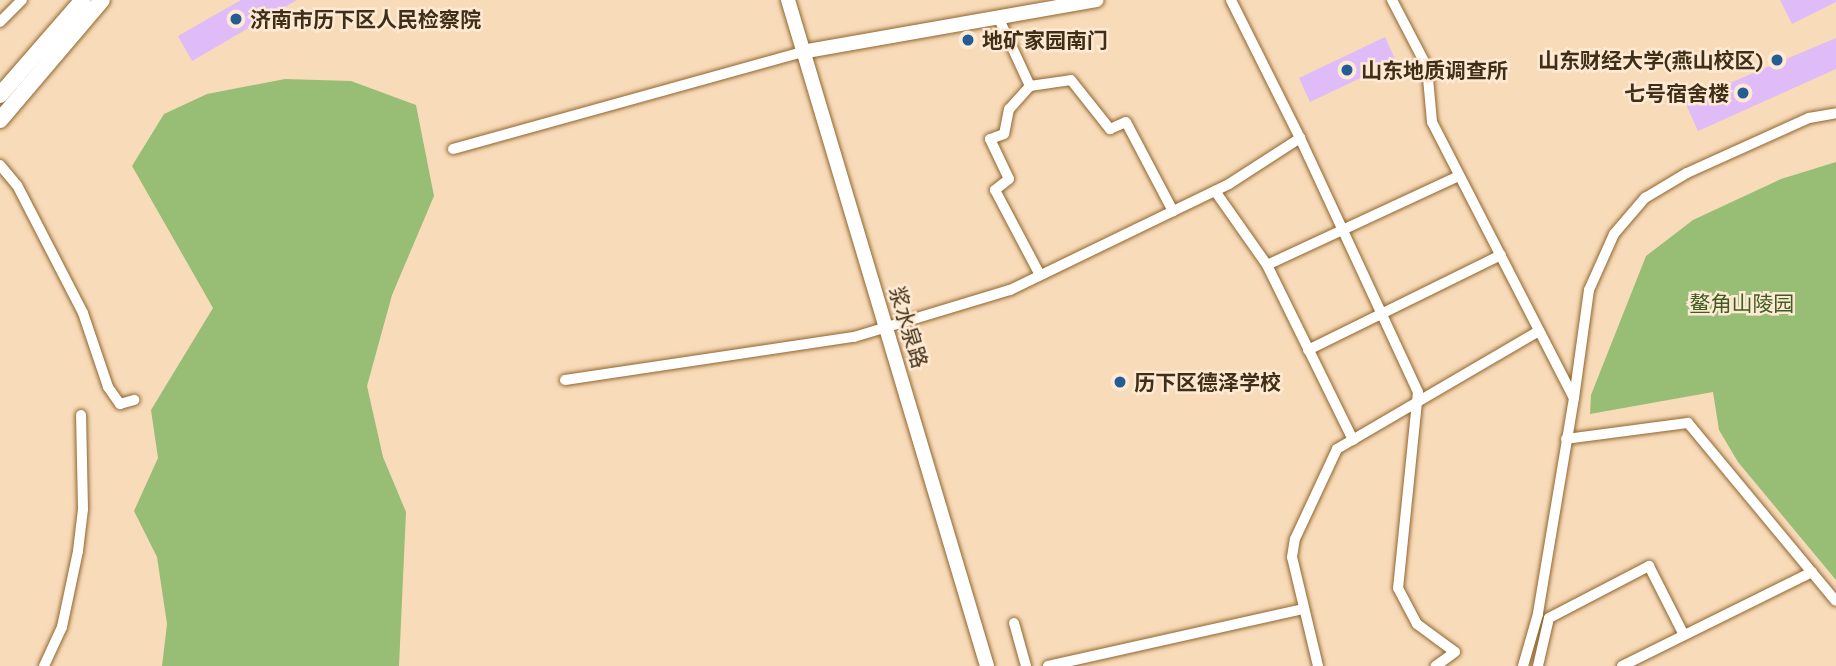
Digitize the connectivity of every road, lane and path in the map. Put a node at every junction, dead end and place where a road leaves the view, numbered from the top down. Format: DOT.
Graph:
graph roads {
  1 [pos="22,0"];
  2 [pos="83,0"];
  3 [pos="102,0"];
  4 [pos="788,0"];
  5 [pos="1096,0"];
  6 [pos="1231,0"];
  7 [pos="1392,0"];
  8 [pos="999,19"];
  9 [pos="0,22"];
  10 [pos="802,52"];
  11 [pos="1030,86"];
  12 [pos="0,96"];
  13 [pos="1836,113"];
  14 [pos="0,120"];
  15 [pos="1300,138"];
  16 [pos="453,149"];
  17 [pos="0,165"];
  18 [pos="1459,176"];
  19 [pos="1215,191"];
  20 [pos="1174,211"];
  21 [pos="1342,229"];
  22 [pos="1500,254"];
  23 [pos="1267,265"];
  24 [pos="1040,275"];
  25 [pos="1381,312"];
  26 [pos="887,323"];
  27 [pos="1539,331"];
  28 [pos="1308,350"];
  29 [pos="565,380"];
  30 [pos="1574,398"];
  31 [pos="134,400"];
  32 [pos="1416,407"];
  33 [pos="81,415"];
  34 [pos="1566,439"];
  35 [pos="1353,440"];
  36 [pos="1812,572"];
  37 [pos="1836,601"];
  38 [pos="1304,609"];
  39 [pos="1014,623"];
  40 [pos="1684,635"];
  41 [pos="44,666"];
  42 [pos="987,666"];
  43 [pos="1026,666"];
  44 [pos="1048,666"];
  45 [pos="1318,666"];
  46 [pos="1436,666"];
  47 [pos="1523,666"];
  48 [pos="1538,666"];
  49 [pos="1622,666"];
  1 -- 9 [label="street"];
  2 -- 12 [label="main road"];
  3 -- 14 [label="main road"];
  4 -- 10 [label="main road, 浆水泉路"];
  5 -- 8 [label="main road"];
  6 -- 15 [label="street"];
  7 -- 18 [label="street"];
  8 -- 10 [label="main road"];
  8 -- 11 [label="street"];
  10 -- 16 [label="street"];
  10 -- 26 [label="main road, 浆水泉路"];
  11 -- 20 [label="street"];
  11 -- 24 [label="street"];
  13 -- 30 [label="street"];
  15 -- 19 [label="street"];
  15 -- 21 [label="street"];
  17 -- 31 [label="street"];
  18 -- 21 [label="street"];
  18 -- 22 [label="street"];
  19 -- 20 [label="street"];
  19 -- 23 [label="street"];
  20 -- 24 [label="street"];
  21 -- 23 [label="street"];
  21 -- 25 [label="street"];
  22 -- 25 [label="street"];
  22 -- 27 [label="street"];
  23 -- 28 [label="street"];
  24 -- 26 [label="street"];
  25 -- 28 [label="street"];
  25 -- 32 [label="street"];
  26 -- 29 [label="street"];
  26 -- 42 [label="main road, 浆水泉路"];
  27 -- 30 [label="street"];
  27 -- 32 [label="street"];
  28 -- 35 [label="street"];
  30 -- 34 [label="street"];
  32 -- 35 [label="street"];
  32 -- 46 [label="street"];
  33 -- 41 [label="street"];
  34 -- 36 [label="street"];
  34 -- 47 [label="street"];
  35 -- 38 [label="street"];
  36 -- 37 [label="street"];
  36 -- 40 [label="street"];
  38 -- 44 [label="street"];
  38 -- 45 [label="street"];
  39 -- 43 [label="street"];
  40 -- 48 [label="street"];
  40 -- 49 [label="street"];
}
